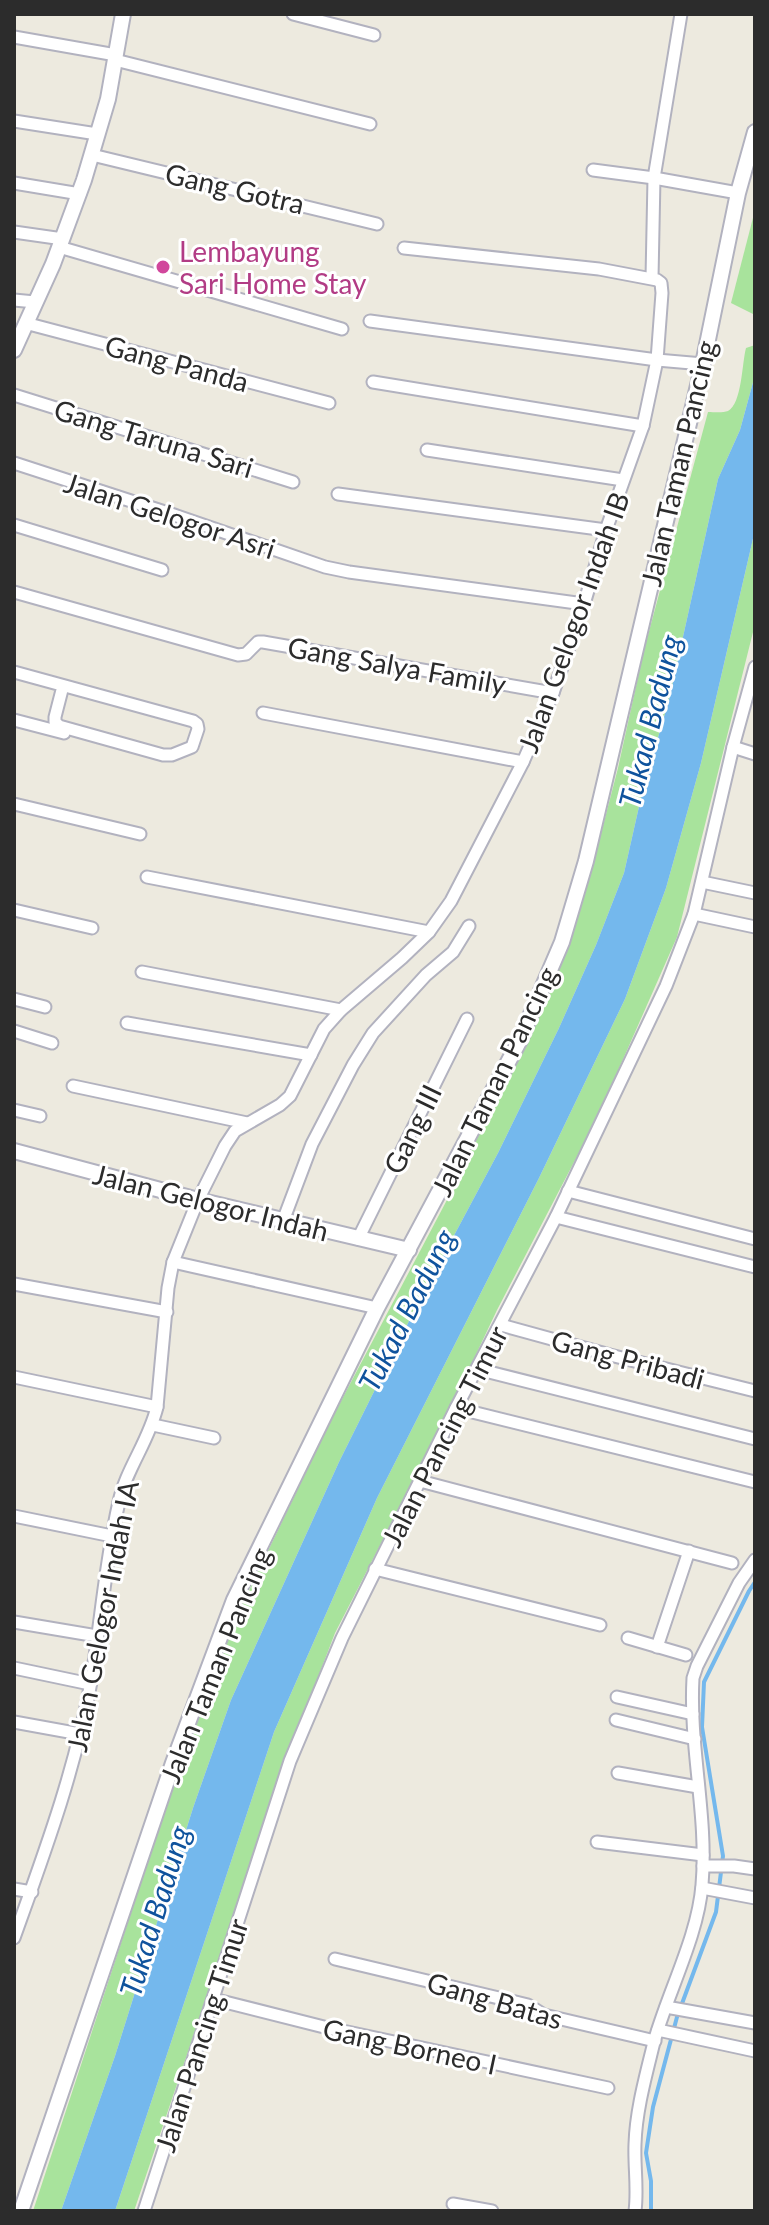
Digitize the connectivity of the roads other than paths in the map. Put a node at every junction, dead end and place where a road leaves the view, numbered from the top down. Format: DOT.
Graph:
graph roads {
  1 [pos="293,14"];
  2 [pos="681,14"];
  3 [pos="119,15"];
  4 [pos="374,35"];
  5 [pos="14,37"];
  6 [pos="116,58"];
  7 [pos="14,121"];
  8 [pos="370,124"];
  9 [pos="755,132"];
  10 [pos="97,134"];
  11 [pos="92,155"];
  12 [pos="593,170"];
  13 [pos="654,178"];
  14 [pos="14,183"];
  15 [pos="738,193"];
  16 [pos="80,194"];
  17 [pos="377,224"];
  18 [pos="14,232"];
  19 [pos="61,243"];
  20 [pos="404,248"];
  21 [pos="652,278"];
  22 [pos="14,300"];
  23 [pos="35,302"];
  24 [pos="370,321"];
  25 [pos="25,323"];
  26 [pos="342,329"];
  27 [pos="15,346"];
  28 [pos="657,360"];
  29 [pos="703,364"];
  30 [pos="373,382"];
  31 [pos="14,395"];
  32 [pos="329,403"];
  33 [pos="643,426"];
  34 [pos="427,450"];
  35 [pos="14,463"];
  36 [pos="623,480"];
  37 [pos="293,482"];
  38 [pos="338,494"];
  39 [pos="14,525"];
  40 [pos="606,530"];
  41 [pos="162,570"];
  42 [pos="14,592"];
  43 [pos="584,604"];
  44 [pos="755,667"];
  45 [pos="14,672"];
  46 [pos="63,686"];
  47 [pos="553,693"];
  48 [pos="750,706"];
  49 [pos="263,713"];
  50 [pos="14,720"];
  51 [pos="733,747"];
  52 [pos="755,754"];
  53 [pos="155,759"];
  54 [pos="523,762"];
  55 [pos="14,804"];
  56 [pos="140,834"];
  57 [pos="147,877"];
  58 [pos="702,882"];
  59 [pos="755,893"];
  60 [pos="14,910"];
  61 [pos="694,914"];
  62 [pos="469,926"];
  63 [pos="755,927"];
  64 [pos="92,928"];
  65 [pos="429,932"];
  66 [pos="142,972"];
  67 [pos="14,999"];
  68 [pos="45,1007"];
  69 [pos="341,1010"];
  70 [pos="467,1019"];
  71 [pos="127,1023"];
  72 [pos="14,1031"];
  73 [pos="52,1043"];
  74 [pos="311,1055"];
  75 [pos="73,1086"];
  76 [pos="14,1110"];
  77 [pos="40,1116"];
  78 [pos="247,1123"];
  79 [pos="14,1151"];
  80 [pos="568,1191"];
  81 [pos="198,1200"];
  82 [pos="556,1217"];
  83 [pos="283,1221"];
  84 [pos="358,1239"];
  85 [pos="755,1239"];
  86 [pos="409,1250"];
  87 [pos="173,1262"];
  88 [pos="755,1267"];
  89 [pos="14,1284"];
  90 [pos="377,1308"];
  91 [pos="167,1312"];
  92 [pos="501,1325"];
  93 [pos="477,1369"];
  94 [pos="14,1377"];
  95 [pos="755,1391"];
  96 [pos="157,1407"];
  97 [pos="456,1408"];
  98 [pos="153,1425"];
  99 [pos="214,1438"];
  100 [pos="755,1439"];
  101 [pos="420,1481"];
  102 [pos="755,1482"];
  103 [pos="14,1516"];
  104 [pos="112,1536"];
  105 [pos="689,1551"];
  106 [pos="755,1560"];
  107 [pos="732,1563"];
  108 [pos="375,1569"];
  109 [pos="14,1622"];
  110 [pos="600,1625"];
  111 [pos="97,1636"];
  112 [pos="628,1638"];
  113 [pos="657,1647"];
  114 [pos="686,1655"];
  115 [pos="14,1668"];
  116 [pos="90,1684"];
  117 [pos="617,1697"];
  118 [pos="693,1714"];
  119 [pos="616,1720"];
  120 [pos="14,1722"];
  121 [pos="80,1734"];
  122 [pos="695,1739"];
  123 [pos="618,1773"];
  124 [pos="698,1787"];
  125 [pos="597,1842"];
  126 [pos="705,1862"];
  127 [pos="755,1869"];
  128 [pos="705,1888"];
  129 [pos="14,1889"];
  130 [pos="31,1895"];
  131 [pos="14,1896"];
  132 [pos="755,1898"];
  133 [pos="15,1930"];
  134 [pos="335,1959"];
  135 [pos="213,1999"];
  136 [pos="669,2007"];
  137 [pos="755,2023"];
  138 [pos="663,2035"];
  139 [pos="755,2051"];
  140 [pos="608,2088"];
  141 [pos="453,2204"];
  142 [pos="21,2211"];
  143 [pos="144,2211"];
  144 [pos="492,2211"];
  145 [pos="635,2211"];
  1 -- 4 [label="street"];
  2 -- 13 [label="street, Jalan Gelogor Indah IB"];
  3 -- 6 [label="street"];
  5 -- 6 [label="street"];
  6 -- 8 [label="street"];
  6 -- 10 [label="street"];
  7 -- 10 [label="street"];
  9 -- 15 [label="street, Jalan Taman Pancing"];
  10 -- 11 [label="street"];
  11 -- 16 [label="street"];
  11 -- 17 [label="street, Gang Gotra"];
  12 -- 13 [label="street"];
  13 -- 15 [label="street"];
  13 -- 21 [label="street, Jalan Gelogor Indah IB"];
  14 -- 16 [label="street"];
  15 -- 29 [label="street, Jalan Taman Pancing"];
  16 -- 19 [label="street"];
  18 -- 19 [label="street"];
  19 -- 23 [label="street"];
  19 -- 26 [label="street"];
  20 -- 21 [label="street"];
  21 -- 28 [label="street, Jalan Gelogor Indah IB"];
  22 -- 23 [label="street"];
  23 -- 25 [label="street"];
  24 -- 28 [label="street"];
  25 -- 27 [label="street"];
  25 -- 32 [label="street, Gang Panda"];
  28 -- 29 [label="street"];
  28 -- 33 [label="street, Jalan Gelogor Indah IB"];
  29 -- 86 [label="street, Jalan Taman Pancing"];
  30 -- 33 [label="street"];
  31 -- 37 [label="street, Gang Taruna Sari"];
  33 -- 36 [label="street, Jalan Gelogor Indah IB"];
  34 -- 36 [label="street"];
  35 -- 43 [label="street, Jalan Gelogor Asri"];
  36 -- 40 [label="street, Jalan Gelogor Indah IB"];
  38 -- 40 [label="street"];
  39 -- 41 [label="street"];
  40 -- 43 [label="street, Jalan Gelogor Indah IB"];
  42 -- 47 [label="street, Gang Salya Family"];
  43 -- 47 [label="street, Jalan Gelogor Indah IB"];
  44 -- 48 [label="street, Jalan Pancing Timur"];
  45 -- 46 [label="street"];
  46 -- 46 [label="street"];
  47 -- 54 [label="street, Jalan Gelogor Indah IB"];
  48 -- 51 [label="street, Jalan Pancing Timur"];
  49 -- 54 [label="street"];
  50 -- 53 [label="street"];
  51 -- 52 [label="street"];
  51 -- 58 [label="street, Jalan Pancing Timur"];
  54 -- 65 [label="street, Jalan Gelogor Indah IB"];
  55 -- 56 [label="street"];
  57 -- 65 [label="street"];
  58 -- 59 [label="street"];
  58 -- 61 [label="street, Jalan Pancing Timur"];
  60 -- 64 [label="street"];
  61 -- 63 [label="street"];
  61 -- 80 [label="street, Jalan Pancing Timur"];
  62 -- 83 [label="street"];
  65 -- 69 [label="street, Jalan Gelogor Indah IB"];
  66 -- 69 [label="street"];
  67 -- 68 [label="street"];
  69 -- 74 [label="street, Jalan Gelogor Indah IB"];
  70 -- 84 [label="street, Gang III"];
  71 -- 74 [label="street"];
  72 -- 73 [label="street"];
  74 -- 78 [label="street, Jalan Gelogor Indah IB"];
  75 -- 78 [label="street"];
  76 -- 77 [label="street"];
  78 -- 81 [label="street, Jalan Gelogor Indah IB"];
  79 -- 81 [label="street, Jalan Gelogor Indah"];
  80 -- 82 [label="street, Jalan Pancing Timur"];
  80 -- 85 [label="street"];
  81 -- 83 [label="street, Jalan Gelogor Indah"];
  81 -- 87 [label="street, Jalan Gelogor Indah IA"];
  82 -- 88 [label="street"];
  82 -- 92 [label="street, Jalan Pancing Timur"];
  83 -- 84 [label="street, Jalan Gelogor Indah"];
  84 -- 86 [label="street, Jalan Gelogor Indah"];
  86 -- 90 [label="street, Jalan Taman Pancing"];
  87 -- 90 [label="street"];
  87 -- 91 [label="street, Jalan Gelogor Indah IA"];
  89 -- 91 [label="street"];
  90 -- 142 [label="street, Jalan Taman Pancing"];
  91 -- 96 [label="street, Jalan Gelogor Indah IA"];
  92 -- 93 [label="street, Jalan Pancing Timur"];
  92 -- 95 [label="street, Gang Pribadi"];
  93 -- 97 [label="street, Jalan Pancing Timur"];
  93 -- 100 [label="street"];
  94 -- 96 [label="street"];
  96 -- 98 [label="street, Jalan Gelogor Indah IA"];
  97 -- 101 [label="street, Jalan Pancing Timur"];
  97 -- 102 [label="street"];
  98 -- 99 [label="street"];
  98 -- 104 [label="street, Jalan Gelogor Indah IA"];
  101 -- 105 [label="street"];
  101 -- 108 [label="street, Jalan Pancing Timur"];
  103 -- 104 [label="street"];
  104 -- 111 [label="street, Jalan Gelogor Indah IA"];
  105 -- 107 [label="street"];
  105 -- 113 [label="street"];
  106 -- 118 [label="street"];
  108 -- 110 [label="street"];
  108 -- 135 [label="street, Jalan Pancing Timur"];
  109 -- 111 [label="street"];
  111 -- 116 [label="street, Jalan Gelogor Indah IA"];
  112 -- 113 [label="street"];
  113 -- 114 [label="street"];
  115 -- 116 [label="street"];
  116 -- 121 [label="street, Jalan Gelogor Indah IA"];
  117 -- 118 [label="street"];
  118 -- 122 [label="street"];
  119 -- 122 [label="street"];
  120 -- 121 [label="street"];
  121 -- 130 [label="street, Jalan Gelogor Indah IA"];
  122 -- 124 [label="street"];
  123 -- 124 [label="street"];
  124 -- 126 [label="street"];
  125 -- 126 [label="street"];
  126 -- 127 [label="street"];
  126 -- 128 [label="street"];
  128 -- 132 [label="street"];
  128 -- 136 [label="street"];
  129 -- 130 [label="street"];
  130 -- 131 [label="street"];
  130 -- 133 [label="street, Jalan Gelogor Indah IA"];
  134 -- 138 [label="street, Gang Batas"];
  135 -- 140 [label="street, Gang Borneo I"];
  135 -- 143 [label="street, Jalan Pancing Timur"];
  136 -- 137 [label="street"];
  136 -- 138 [label="street"];
  138 -- 139 [label="street, Gang Batas"];
  138 -- 145 [label="street"];
  141 -- 144 [label="street"];
}
